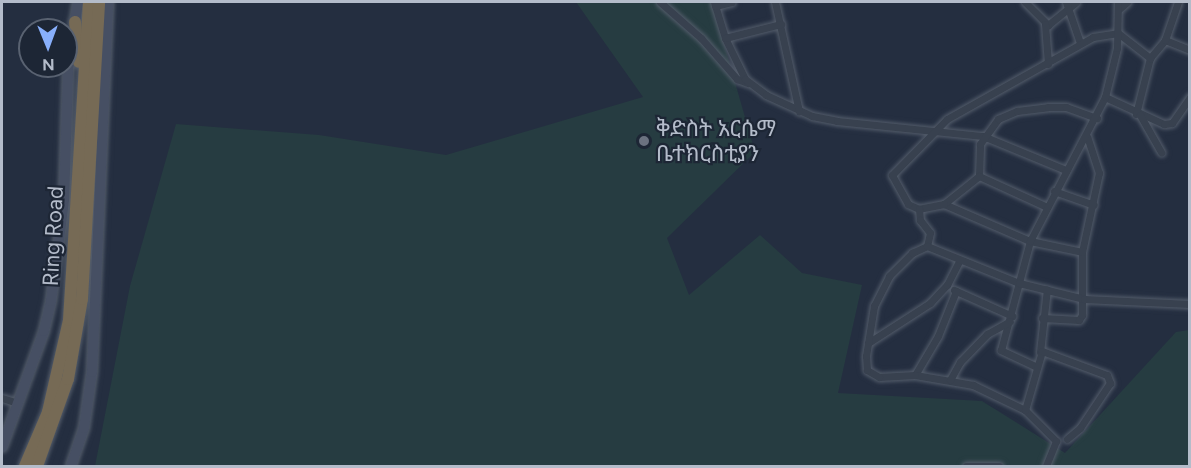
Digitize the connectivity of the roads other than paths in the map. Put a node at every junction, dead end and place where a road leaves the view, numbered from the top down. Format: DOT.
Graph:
graph roads {
  1 [pos="78,2"];
  2 [pos="89,2"];
  3 [pos="99,2"];
  4 [pos="660,2"];
  5 [pos="732,2"];
  6 [pos="775,2"];
  7 [pos="1025,2"];
  8 [pos="1127,2"];
  9 [pos="1178,2"];
  10 [pos="1070,3"];
  11 [pos="715,4"];
  12 [pos="1118,5"];
  13 [pos="107,8"];
  14 [pos="76,18"];
  15 [pos="781,24"];
  16 [pos="1045,24"];
  17 [pos="1118,33"];
  18 [pos="725,38"];
  19 [pos="78,39"];
  20 [pos="1165,40"];
  21 [pos="1080,43"];
  22 [pos="1190,50"];
  23 [pos="1150,58"];
  24 [pos="1048,64"];
  25 [pos="68,78"];
  26 [pos="748,83"];
  27 [pos="87,89"];
  28 [pos="1105,97"];
  29 [pos="1190,97"];
  30 [pos="799,111"];
  31 [pos="1138,115"];
  32 [pos="1097,118"];
  33 [pos="937,131"];
  34 [pos="983,136"];
  35 [pos="1087,137"];
  36 [pos="1161,152"];
  37 [pos="1066,170"];
  38 [pos="979,176"];
  39 [pos="1054,191"];
  40 [pos="944,204"];
  41 [pos="1094,205"];
  42 [pos="1047,207"];
  43 [pos="919,209"];
  44 [pos="1030,240"];
  45 [pos="927,246"];
  46 [pos="1082,252"];
  47 [pos="959,261"];
  48 [pos="1019,284"];
  49 [pos="947,285"];
  50 [pos="1047,289"];
  51 [pos="956,291"];
  52 [pos="1084,298"];
  53 [pos="1190,304"];
  54 [pos="1042,318"];
  55 [pos="1011,319"];
  56 [pos="868,343"];
  57 [pos="1040,352"];
  58 [pos="1036,367"];
  59 [pos="915,375"];
  60 [pos="950,380"];
  61 [pos="2,398"];
  62 [pos="17,403"];
  63 [pos="1025,410"];
  64 [pos="1067,440"];
  65 [pos="2,447"];
  66 [pos="25,466"];
  67 [pos="37,466"];
  68 [pos="71,466"];
  69 [pos="966,466"];
  70 [pos="987,466"];
  71 [pos="999,466"];
  72 [pos="1046,466"];
  1 -- 14 [label="main road"];
  2 -- 27 [label="highway, Ring Road"];
  3 -- 27 [label="highway, Ring Road"];
  4 -- 26 [label="street"];
  5 -- 11 [label="street"];
  6 -- 15 [label="street"];
  7 -- 16 [label="street"];
  8 -- 12 [label="street"];
  9 -- 20 [label="street"];
  10 -- 16 [label="street"];
  10 -- 21 [label="street"];
  11 -- 18 [label="street"];
  12 -- 17 [label="street"];
  13 -- 27 [label="highway"];
  13 -- 68 [label="main road"];
  15 -- 18 [label="street"];
  15 -- 30 [label="street"];
  16 -- 24 [label="street"];
  17 -- 21 [label="street"];
  17 -- 23 [label="street"];
  17 -- 28 [label="street"];
  18 -- 26 [label="street"];
  19 -- 27 [label="highway"];
  20 -- 22 [label="street"];
  20 -- 23 [label="street"];
  21 -- 24 [label="street"];
  23 -- 31 [label="street"];
  24 -- 33 [label="street"];
  25 -- 62 [label="main road"];
  26 -- 30 [label="street"];
  27 -- 66 [label="highway, Ring Road"];
  27 -- 67 [label="highway, Ring Road"];
  28 -- 31 [label="street"];
  28 -- 32 [label="street"];
  29 -- 31 [label="street"];
  30 -- 33 [label="street"];
  31 -- 36 [label="street"];
  32 -- 34 [label="street"];
  32 -- 35 [label="street"];
  33 -- 34 [label="street"];
  33 -- 43 [label="street"];
  34 -- 37 [label="street"];
  34 -- 38 [label="street"];
  35 -- 37 [label="street"];
  35 -- 41 [label="street"];
  37 -- 39 [label="street"];
  38 -- 40 [label="street"];
  38 -- 42 [label="street"];
  39 -- 41 [label="street"];
  39 -- 42 [label="street"];
  40 -- 43 [label="street"];
  40 -- 44 [label="street"];
  41 -- 46 [label="street"];
  42 -- 44 [label="street"];
  43 -- 45 [label="street"];
  44 -- 46 [label="street"];
  44 -- 48 [label="street"];
  45 -- 47 [label="street"];
  45 -- 56 [label="street"];
  46 -- 52 [label="street"];
  47 -- 48 [label="street"];
  47 -- 49 [label="street"];
  48 -- 50 [label="street"];
  48 -- 55 [label="street"];
  49 -- 51 [label="street"];
  49 -- 56 [label="street"];
  50 -- 52 [label="street"];
  50 -- 54 [label="street"];
  51 -- 55 [label="street"];
  51 -- 59 [label="street"];
  52 -- 53 [label="street"];
  52 -- 54 [label="street"];
  54 -- 57 [label="street"];
  55 -- 58 [label="street"];
  55 -- 60 [label="street"];
  56 -- 59 [label="street"];
  57 -- 58 [label="street"];
  57 -- 64 [label="street"];
  58 -- 63 [label="street"];
  59 -- 60 [label="street"];
  60 -- 63 [label="street"];
  61 -- 62 [label="street"];
  62 -- 65 [label="main road"];
  63 -- 72 [label="street"];
  69 -- 70 [label="street"];
  70 -- 71 [label="street"];
}
